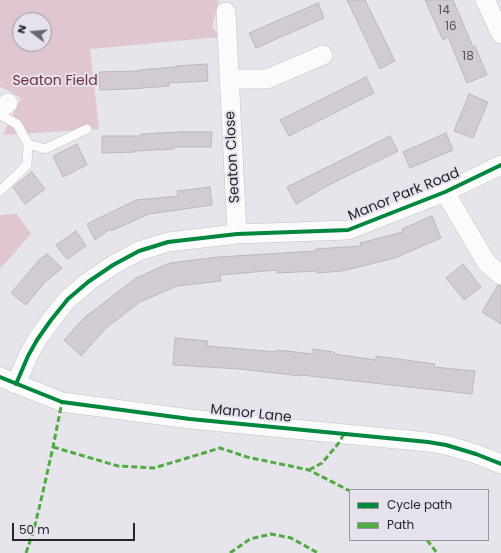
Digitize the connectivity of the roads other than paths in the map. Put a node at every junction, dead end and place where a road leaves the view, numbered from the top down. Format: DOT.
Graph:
graph roads {
  1 [pos="485,0"];
  2 [pos="226,12"];
  3 [pos="501,34"];
  4 [pos="323,55"];
  5 [pos="229,79"];
  6 [pos="3,109"];
  7 [pos="87,130"];
  8 [pos="28,144"];
  9 [pos="501,165"];
  10 [pos="0,191"];
  11 [pos="445,192"];
  12 [pos="237,234"];
  13 [pos="501,275"];
  14 [pos="8,380"];
  15 [pos="501,464"];
  1 -- 3 [label="street"];
  2 -- 5 [label="street, Seaton Close"];
  4 -- 5 [label="street"];
  5 -- 12 [label="street, Seaton Close"];
  6 -- 8 [label="lane"];
  7 -- 8 [label="lane"];
  8 -- 10 [label="lane"];
  9 -- 11 [label="street, Manor Park Road"];
  11 -- 12 [label="street, Manor Park Road"];
  11 -- 13 [label="street"];
  12 -- 14 [label="street, Manor Park Road"];
  14 -- 15 [label="street, Manor Lane"];
}
